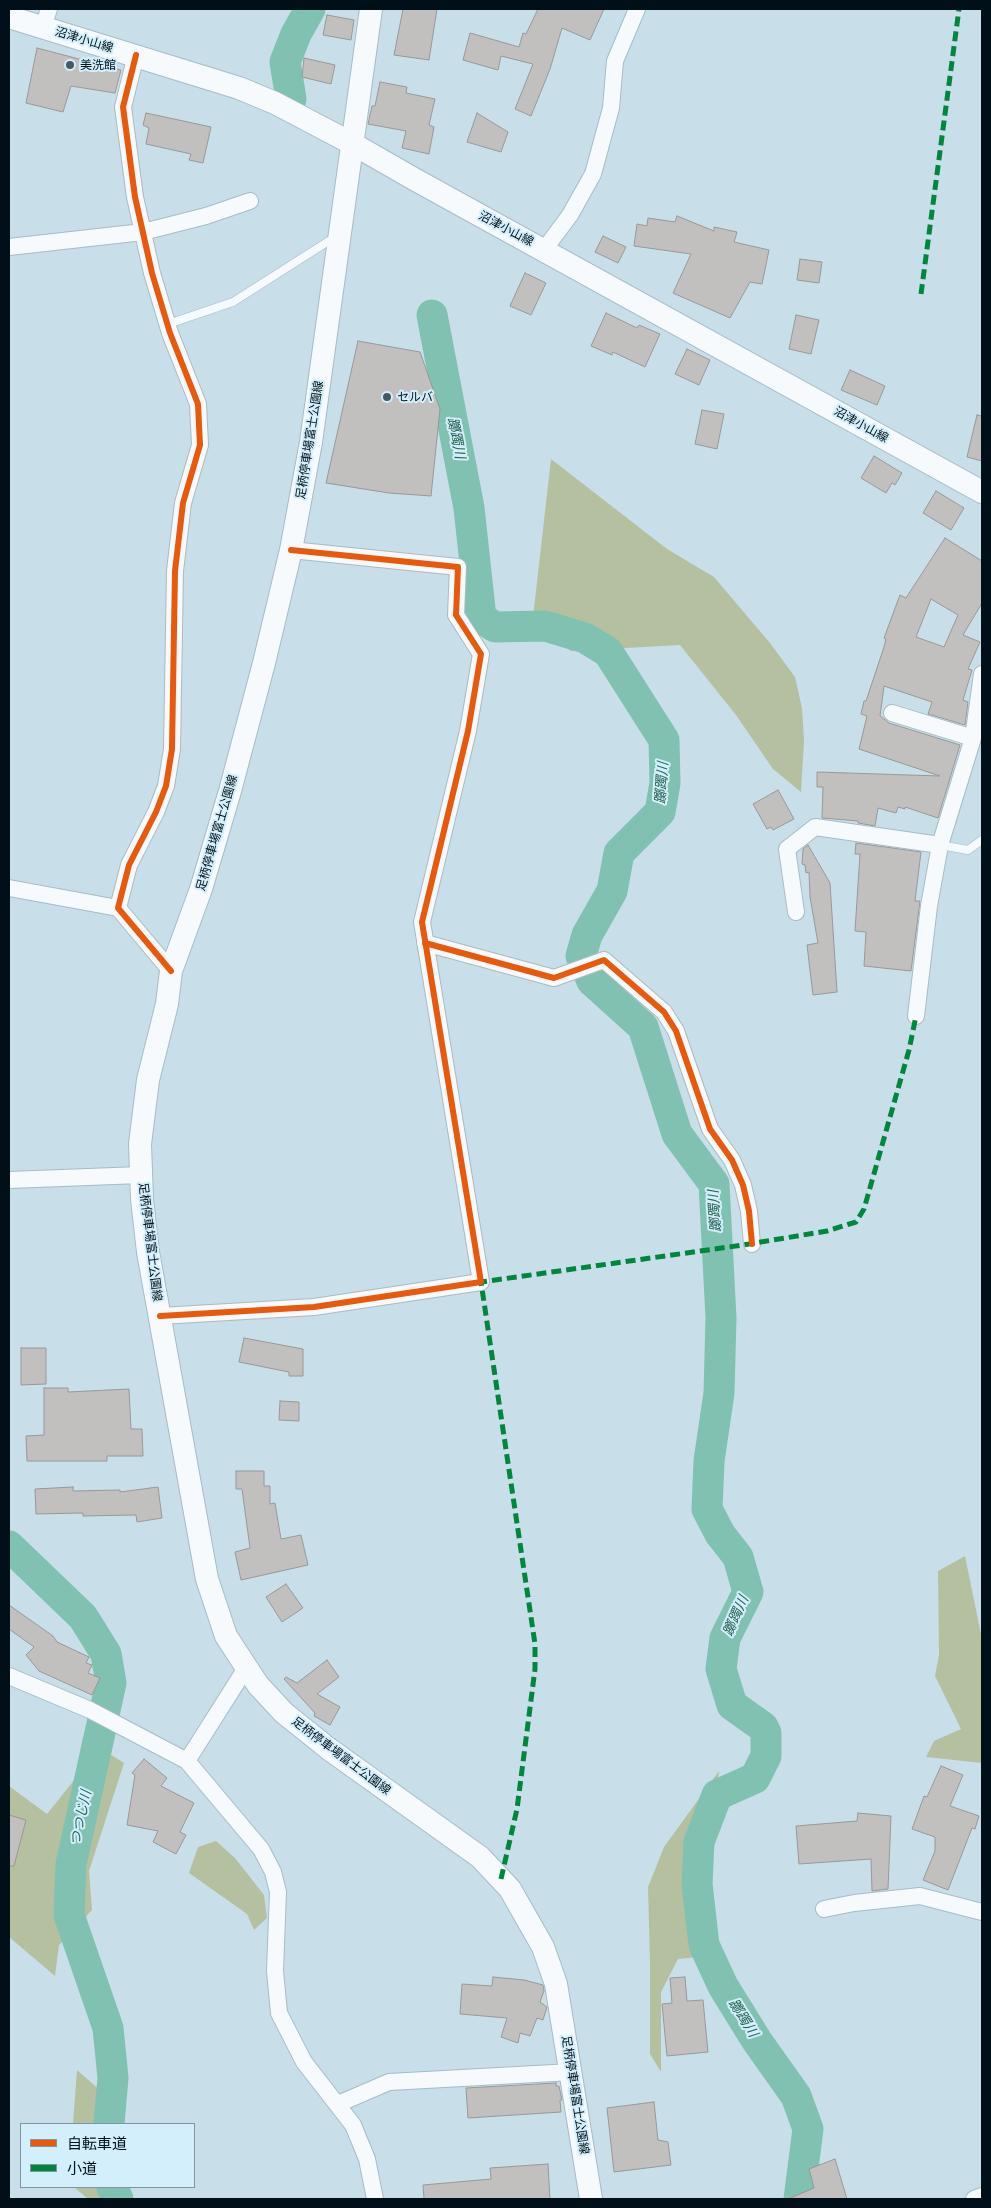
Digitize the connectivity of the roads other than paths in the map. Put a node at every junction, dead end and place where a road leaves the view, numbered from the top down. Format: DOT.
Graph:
graph roads {
  1 [pos="371,9"];
  2 [pos="637,9"];
  3 [pos="9,17"];
  4 [pos="46,18"];
  5 [pos="136,55"];
  6 [pos="353,144"];
  7 [pos="250,201"];
  8 [pos="142,232"];
  9 [pos="341,233"];
  10 [pos="9,247"];
  11 [pos="544,250"];
  12 [pos="168,324"];
  13 [pos="982,492"];
  14 [pos="291,550"];
  15 [pos="982,674"];
  16 [pos="892,713"];
  17 [pos="973,738"];
  18 [pos="982,840"];
  19 [pos="940,845"];
  20 [pos="9,888"];
  21 [pos="118,908"];
  22 [pos="796,912"];
  23 [pos="426,943"];
  24 [pos="171,971"];
  25 [pos="916,1016"];
  26 [pos="141,1176"];
  27 [pos="9,1180"];
  28 [pos="752,1244"];
  29 [pos="160,1316"];
  30 [pos="246,1668"];
  31 [pos="9,1676"];
  32 [pos="187,1761"];
  33 [pos="824,1909"];
  34 [pos="982,1912"];
  35 [pos="572,2072"];
  36 [pos="338,2104"];
  37 [pos="982,2196"];
  38 [pos="374,2199"];
  39 [pos="591,2199"];
  40 [pos="974,2199"];
  1 -- 6 [label="main road, 足柄停車場富士公園線"];
  2 -- 11 [label="street"];
  3 -- 4 [label="main road, 沼津小山線"];
  4 -- 5 [label="main road, 沼津小山線"];
  5 -- 6 [label="main road, 沼津小山線"];
  5 -- 8 [label="street"];
  6 -- 9 [label="main road, 足柄停車場富士公園線"];
  6 -- 11 [label="main road, 沼津小山線"];
  7 -- 8 [label="street"];
  8 -- 10 [label="street"];
  8 -- 12 [label="street"];
  9 -- 12 [label="lane"];
  9 -- 14 [label="main road, 足柄停車場富士公園線"];
  11 -- 13 [label="main road, 沼津小山線"];
  12 -- 21 [label="street"];
  14 -- 23 [label="street"];
  14 -- 24 [label="main road, 足柄停車場富士公園線"];
  15 -- 17 [label="street"];
  16 -- 17 [label="street"];
  17 -- 19 [label="street"];
  18 -- 19 [label="lane"];
  19 -- 22 [label="street"];
  19 -- 25 [label="street"];
  20 -- 21 [label="street"];
  21 -- 24 [label="street"];
  23 -- 28 [label="street"];
  23 -- 29 [label="street"];
  24 -- 26 [label="main road, 足柄停車場富士公園線"];
  26 -- 27 [label="street"];
  26 -- 29 [label="main road, 足柄停車場富士公園線"];
  29 -- 30 [label="main road, 足柄停車場富士公園線"];
  30 -- 32 [label="street"];
  30 -- 35 [label="main road, 足柄停車場富士公園線"];
  31 -- 32 [label="street"];
  32 -- 36 [label="street"];
  33 -- 34 [label="street"];
  35 -- 36 [label="street"];
  35 -- 39 [label="main road, 足柄停車場富士公園線"];
  36 -- 38 [label="street"];
  37 -- 40 [label="street"];
}
